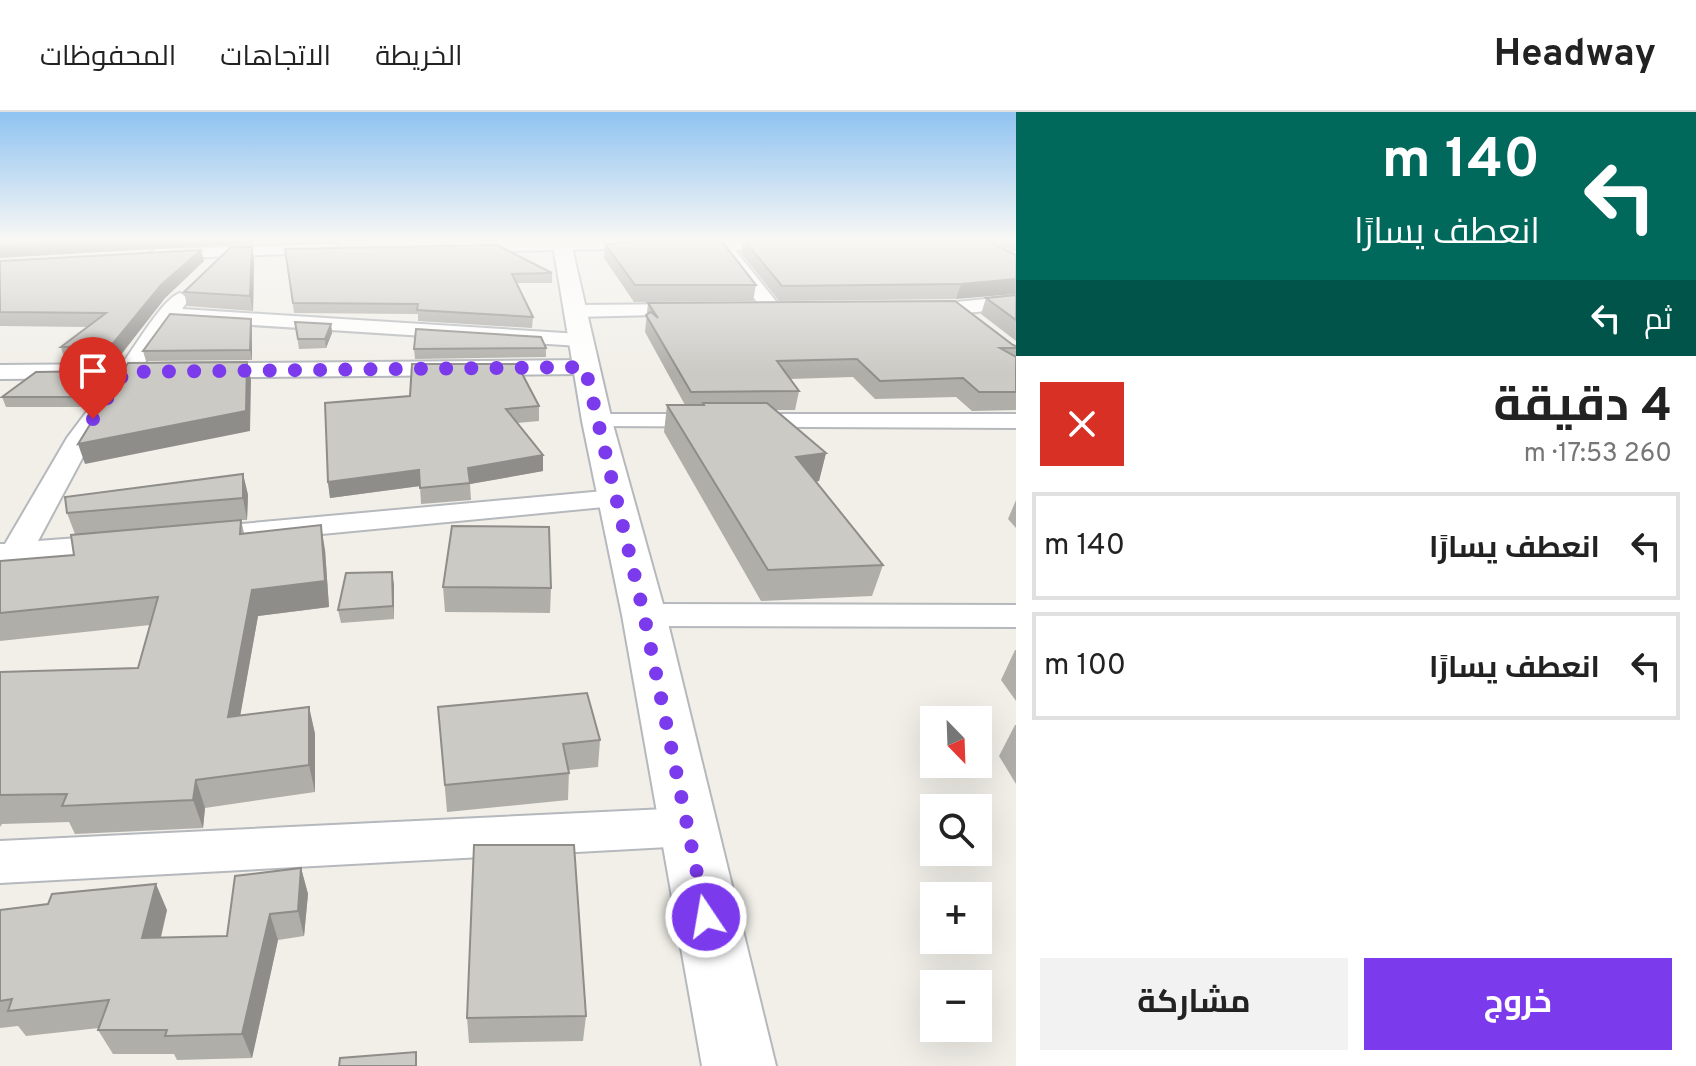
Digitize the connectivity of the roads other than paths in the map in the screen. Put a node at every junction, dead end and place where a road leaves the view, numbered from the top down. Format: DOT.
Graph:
graph roads {
  1 [pos="195,284"];
  2 [pos="555,284"];
  3 [pos="755,284"];
  4 [pos="1016,302"];
  5 [pos="711,310"];
  6 [pos="742,310"];
  7 [pos="166,314"];
  8 [pos="980,327"];
  9 [pos="580,339"];
  10 [pos="0,372"];
  11 [pos="125,372"];
  12 [pos="597,421"];
  13 [pos="1016,421"];
  14 [pos="615,499"];
  15 [pos="174,539"];
  16 [pos="142,542"];
  17 [pos="8,554"];
  18 [pos="644,615"];
  19 [pos="1016,616"];
  20 [pos="687,827"];
  21 [pos="0,862"];
  22 [pos="739,1066"];
  1 -- 7 [label="street"];
  2 -- 9 [label="street"];
  3 -- 6 [label="street"];
  4 -- 8 [label="street"];
  5 -- 9 [label="street"];
  7 -- 9 [label="street"];
  7 -- 11 [label="street"];
  9 -- 11 [label="street"];
  9 -- 12 [label="street"];
  10 -- 11 [label="street"];
  11 -- 17 [label="street"];
  12 -- 13 [label="street"];
  12 -- 14 [label="street"];
  14 -- 15 [label="street"];
  14 -- 18 [label="street"];
  16 -- 17 [label="street"];
  18 -- 19 [label="street"];
  18 -- 20 [label="street"];
  20 -- 21 [label="street"];
  20 -- 22 [label="street"];
}
